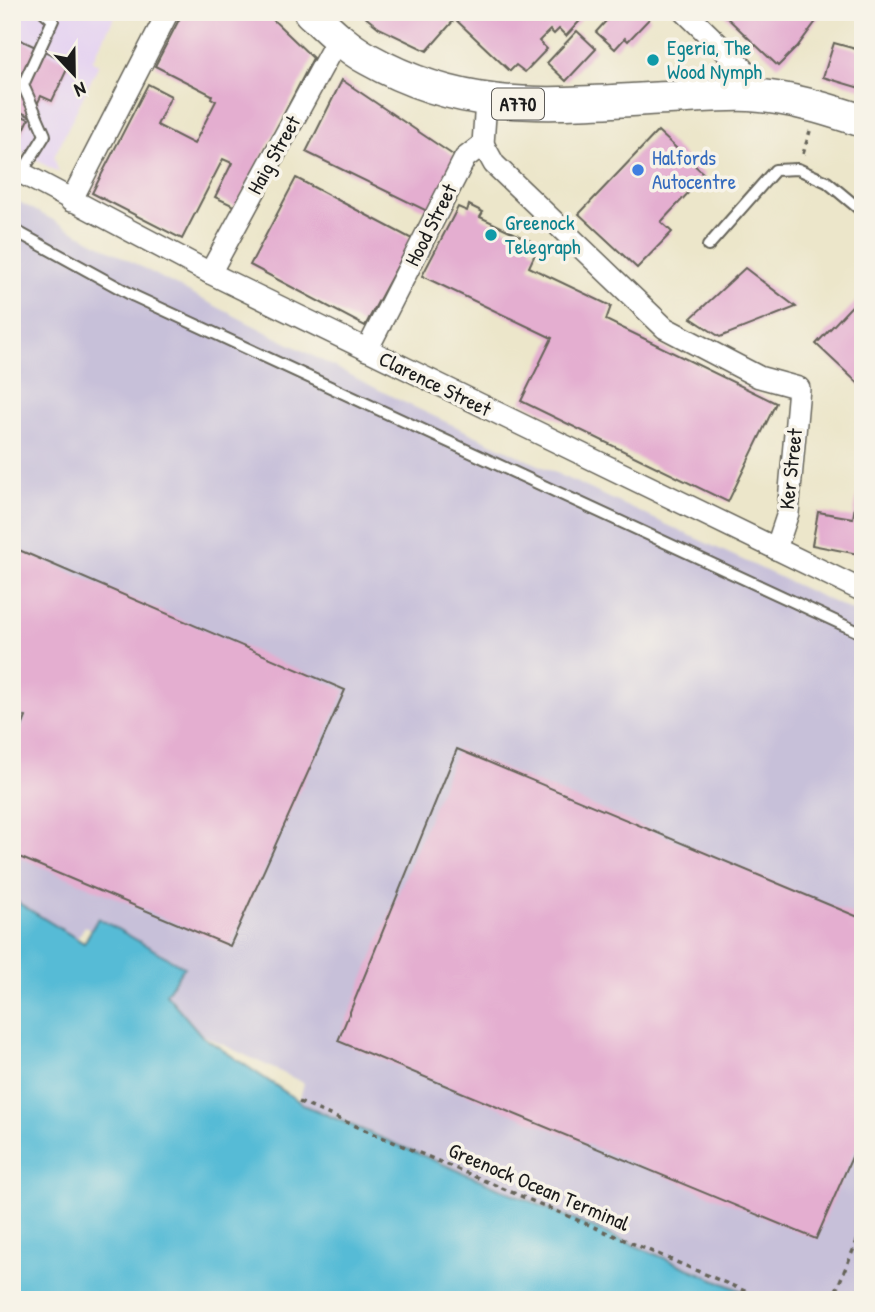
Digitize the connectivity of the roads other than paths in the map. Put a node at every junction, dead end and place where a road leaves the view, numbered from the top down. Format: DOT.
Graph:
graph roads {
  1 [pos="44,12"];
  2 [pos="167,12"];
  3 [pos="310,12"];
  4 [pos="685,12"];
  5 [pos="338,38"];
  6 [pos="750,95"];
  7 [pos="486,101"];
  8 [pos="863,121"];
  9 [pos="483,144"];
  10 [pos="17,171"];
  11 [pos="71,201"];
  12 [pos="863,212"];
  13 [pos="12,229"];
  14 [pos="708,246"];
  15 [pos="210,273"];
  16 [pos="367,350"];
  17 [pos="776,549"];
  18 [pos="863,591"];
  19 [pos="863,634"];
  1 -- 10 [label="lane"];
  2 -- 11 [label="street"];
  3 -- 5 [label="main road, A770"];
  4 -- 6 [label="street"];
  5 -- 7 [label="main road, A770"];
  5 -- 15 [label="street, Haig Street"];
  6 -- 7 [label="main road, A770"];
  6 -- 8 [label="main road, A770"];
  7 -- 9 [label="street"];
  9 -- 16 [label="street, Hood Street"];
  9 -- 17 [label="street, Ker Street"];
  10 -- 11 [label="street, Clarence Street"];
  11 -- 15 [label="street, Clarence Street"];
  12 -- 14 [label="lane"];
  13 -- 19 [label="lane"];
  15 -- 16 [label="street, Clarence Street"];
  16 -- 17 [label="street, Clarence Street"];
  17 -- 18 [label="street, Clarence Street"];
}
